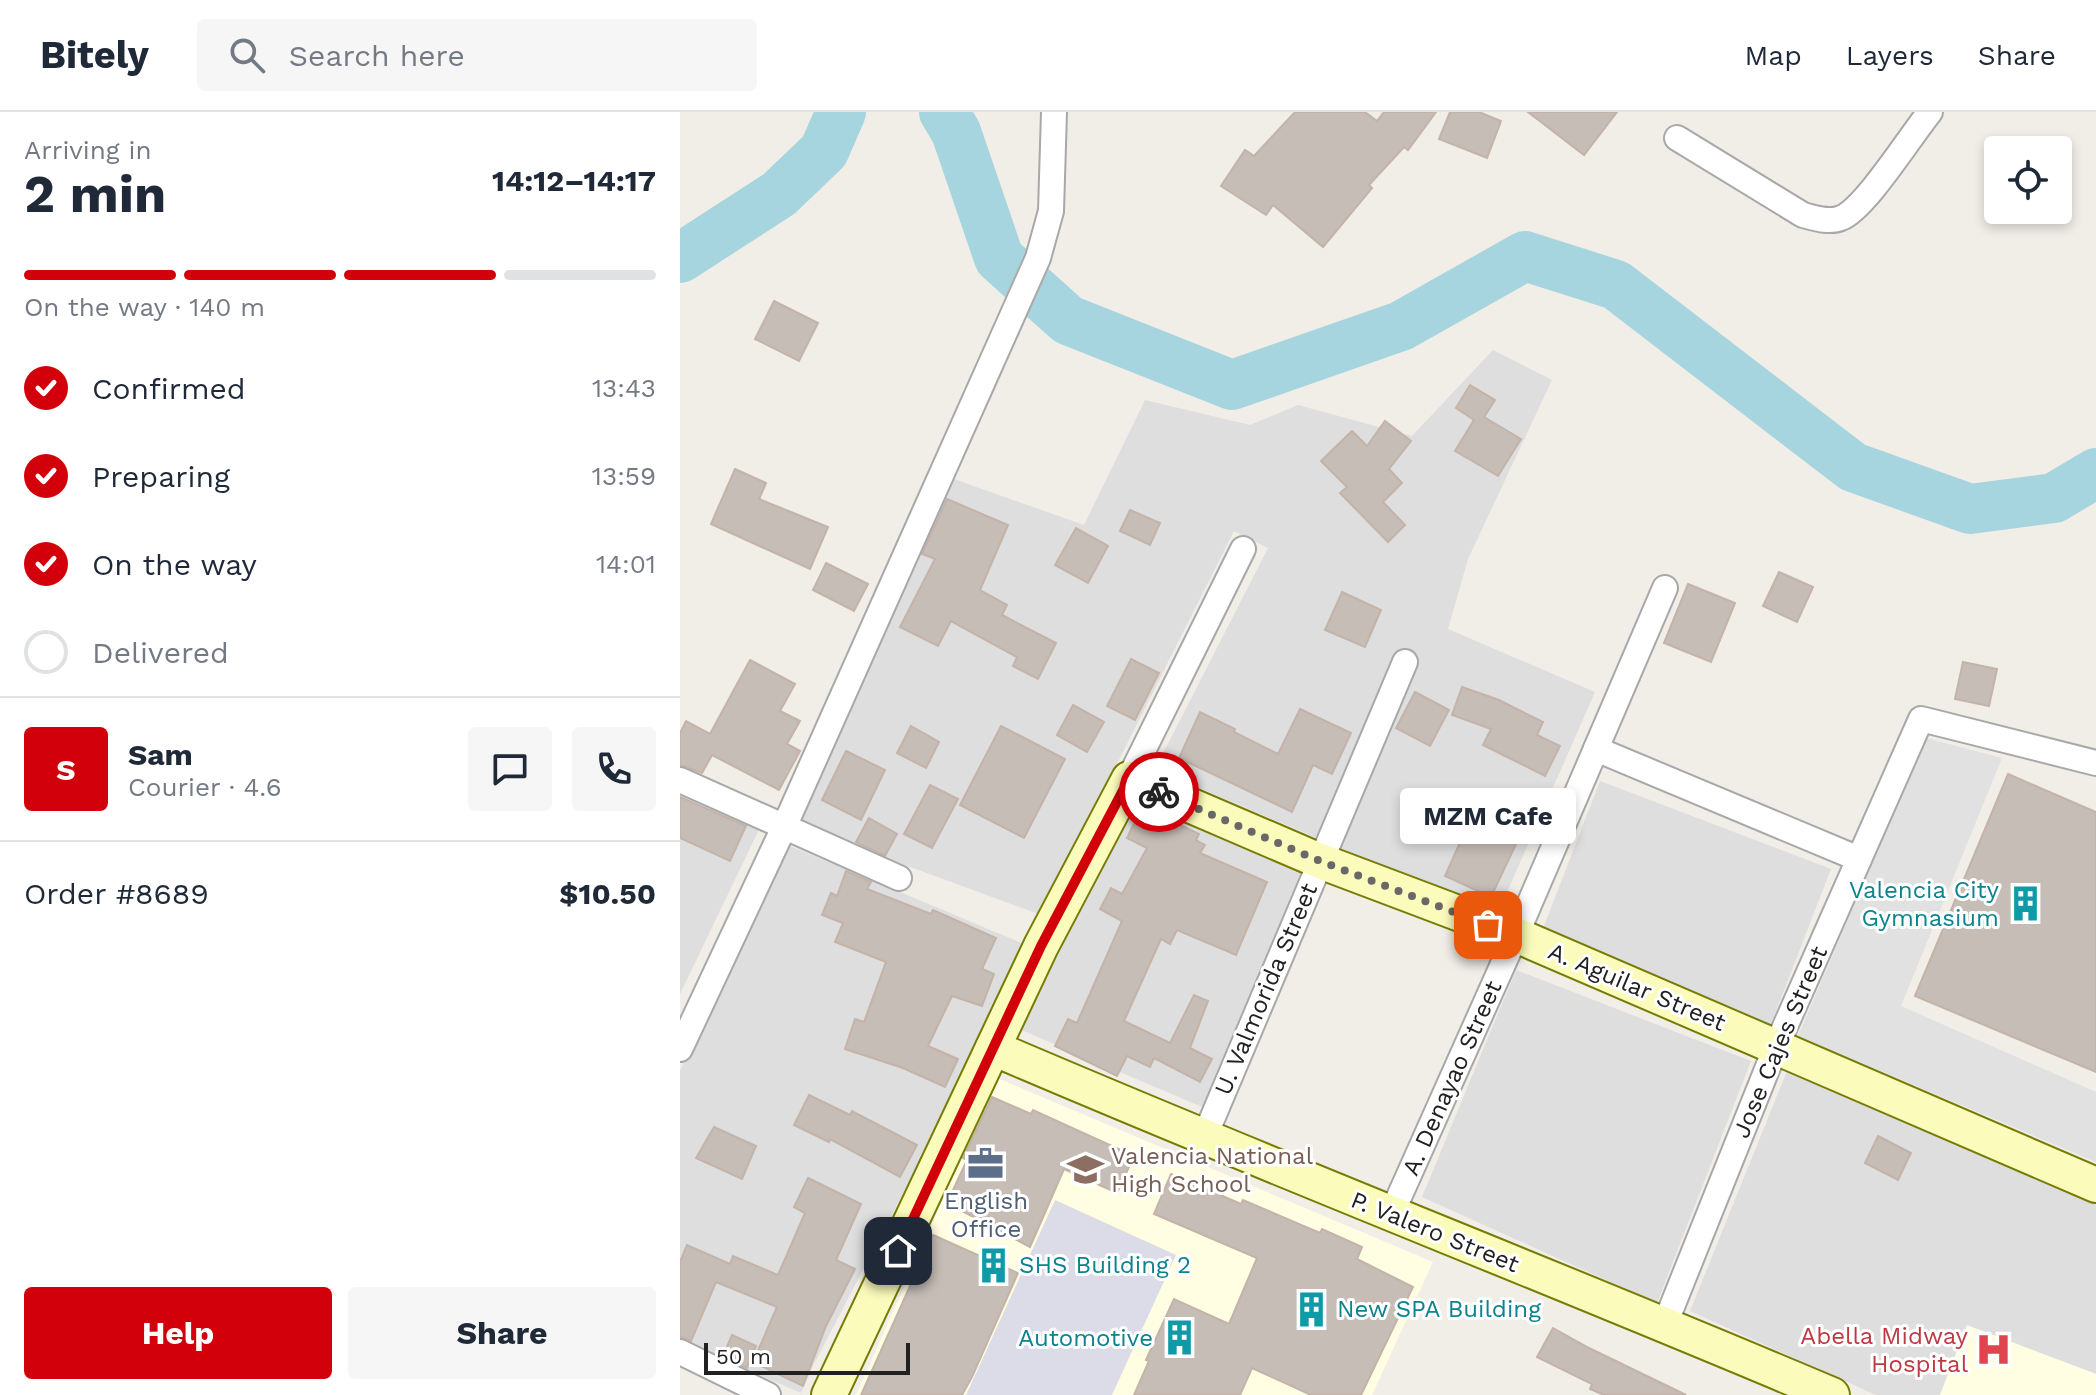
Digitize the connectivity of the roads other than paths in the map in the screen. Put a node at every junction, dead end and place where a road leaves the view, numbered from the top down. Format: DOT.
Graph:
graph roads {
  1 [pos="1054,112"];
  2 [pos="1930,112"];
  3 [pos="1677,138"];
  4 [pos="1243,549"];
  5 [pos="1665,588"];
  6 [pos="1405,662"];
  7 [pos="1596,749"];
  8 [pos="2096,763"];
  9 [pos="1129,779"];
  10 [pos="680,780"];
  11 [pos="785,825"];
  12 [pos="1859,859"];
  13 [pos="1320,861"];
  14 [pos="899,878"];
  15 [pos="1516,935"];
  16 [pos="1776,1047"];
  17 [pos="993,1048"];
  18 [pos="680,1049"];
  19 [pos="1204,1138"];
  20 [pos="2096,1185"];
  21 [pos="1391,1215"];
  22 [pos="1665,1324"];
  23 [pos="680,1352"];
  24 [pos="768,1395"];
  25 [pos="829,1395"];
  26 [pos="1832,1395"];
  1 -- 11 [label="street"];
  2 -- 3 [label="street"];
  4 -- 9 [label="street"];
  5 -- 7 [label="street, A. Denayao Street"];
  6 -- 13 [label="street, U. Valmorida Street"];
  7 -- 12 [label="street"];
  7 -- 15 [label="street, A. Denayao Street"];
  8 -- 12 [label="street, Jose Cajes Street"];
  9 -- 13 [label="street, A. Aguilar Street"];
  9 -- 17 [label="street"];
  10 -- 11 [label="street"];
  11 -- 14 [label="street"];
  11 -- 18 [label="street"];
  12 -- 16 [label="street, Jose Cajes Street"];
  13 -- 15 [label="street, A. Aguilar Street"];
  13 -- 19 [label="street, U. Valmorida Street"];
  15 -- 16 [label="street, A. Aguilar Street"];
  15 -- 21 [label="street, A. Denayao Street"];
  16 -- 20 [label="street, A. Aguilar Street"];
  16 -- 22 [label="street, Jose Cajes Street"];
  17 -- 19 [label="street, P. Valero Street"];
  17 -- 25 [label="street"];
  19 -- 21 [label="street, P. Valero Street"];
  21 -- 22 [label="street, P. Valero Street"];
  22 -- 26 [label="street, P. Valero Street"];
  23 -- 24 [label="street"];
}
